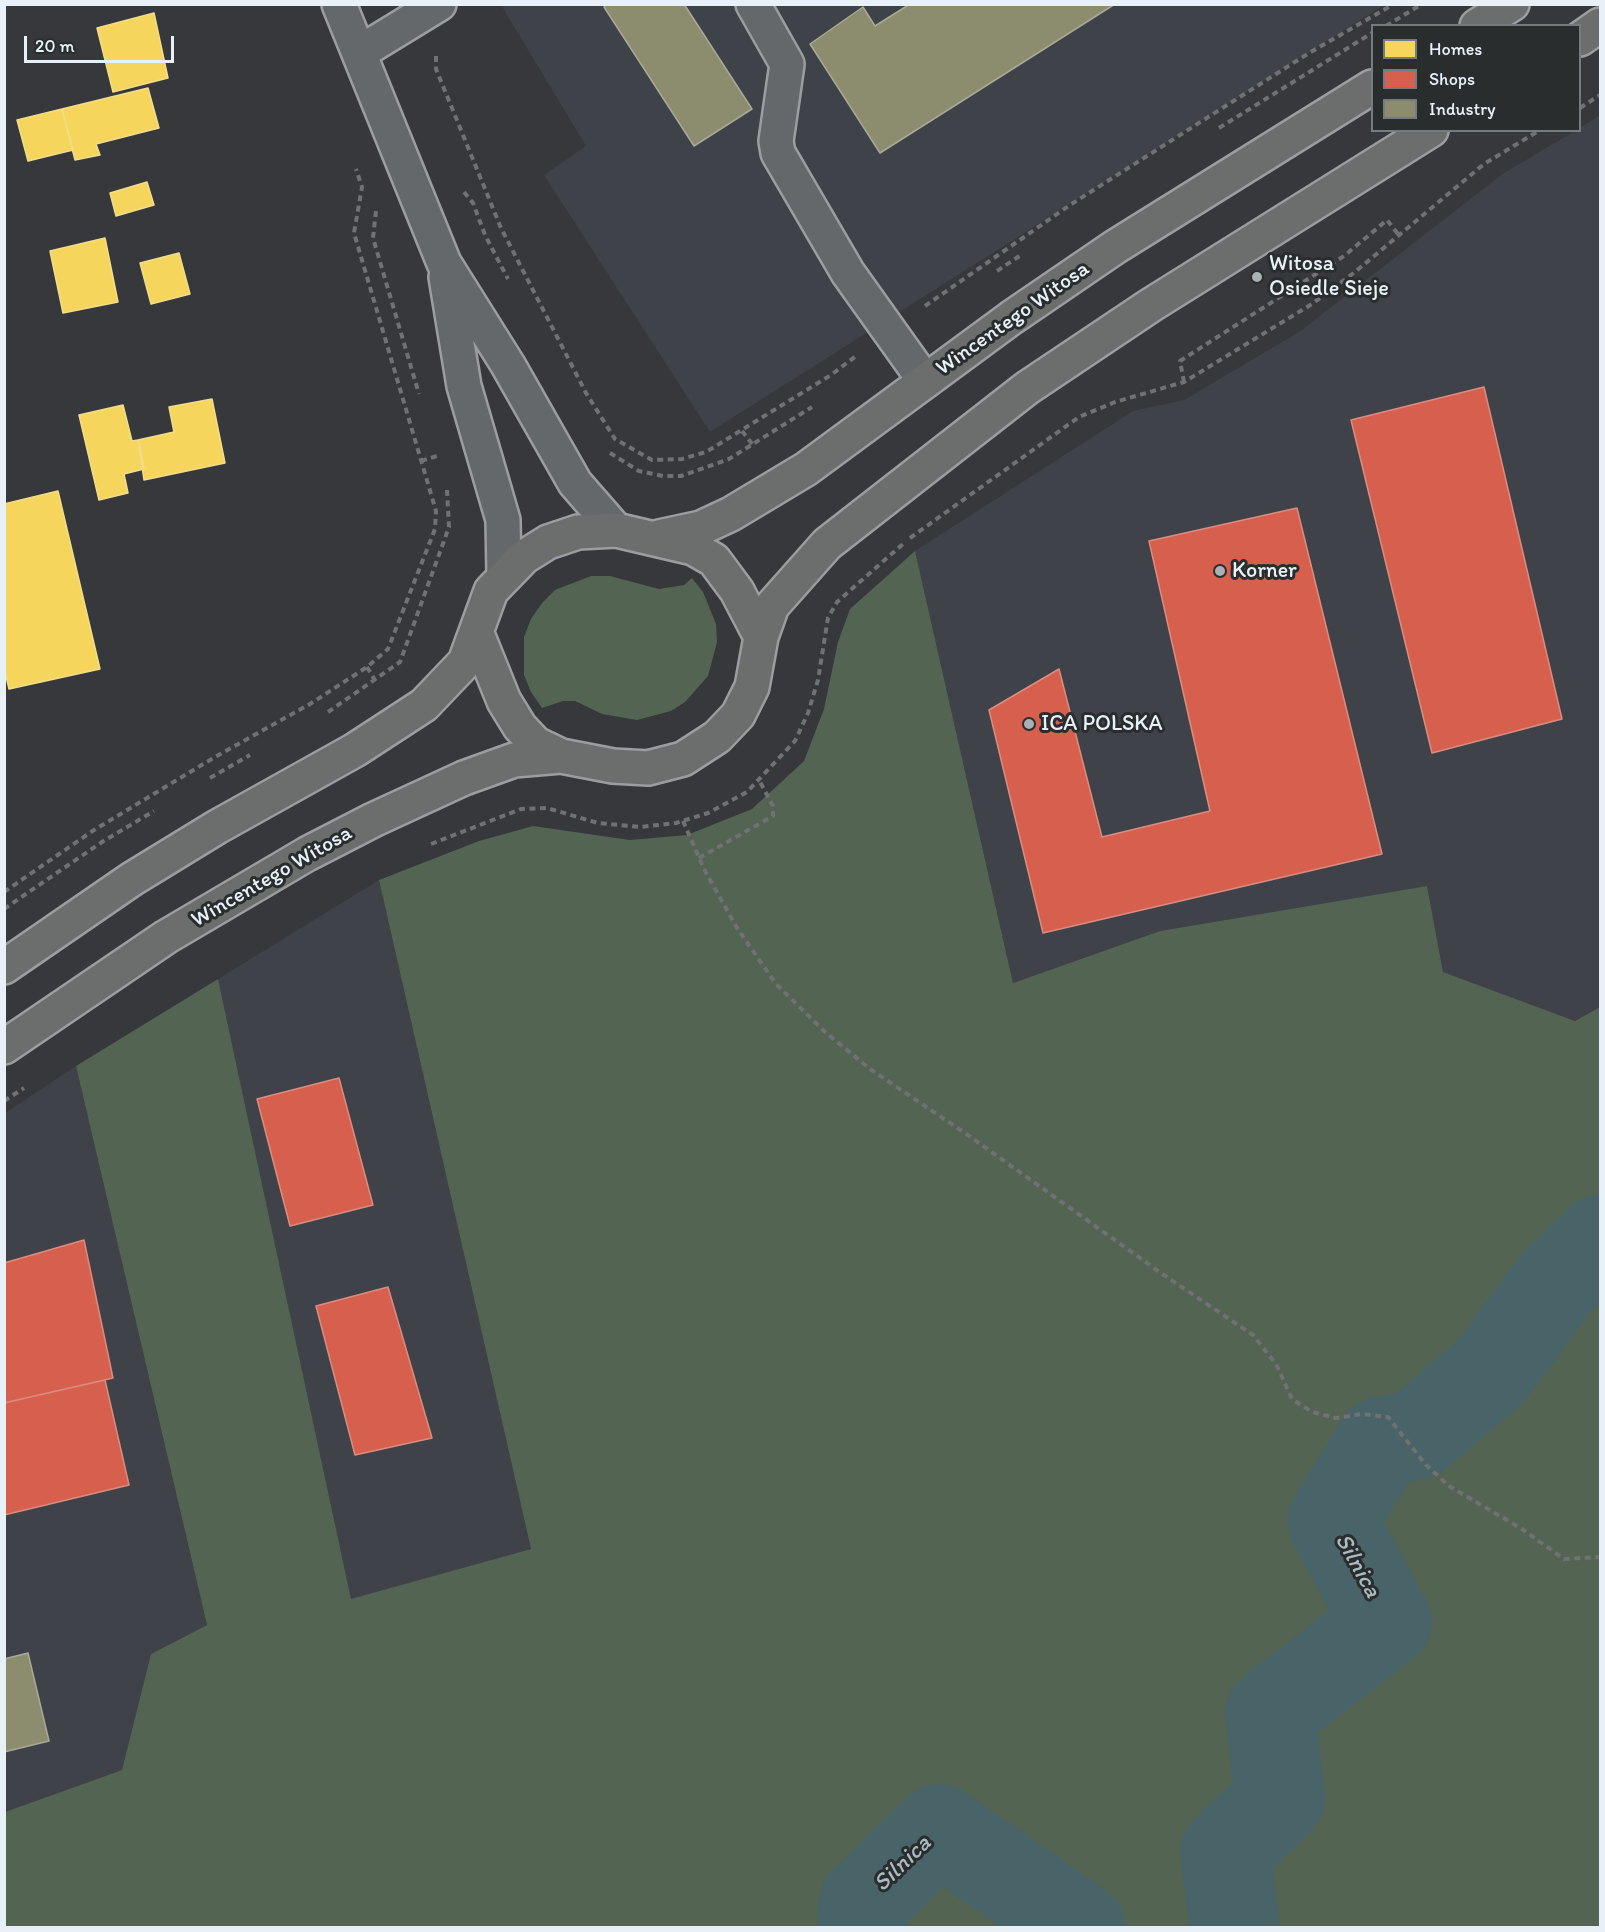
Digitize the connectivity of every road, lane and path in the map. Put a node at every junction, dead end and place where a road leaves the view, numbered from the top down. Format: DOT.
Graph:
graph roads {
  1 [pos="339,4"];
  2 [pos="439,4"];
  3 [pos="753,4"];
  4 [pos="1394,4"];
  5 [pos="1422,4"];
  6 [pos="1512,4"];
  7 [pos="1389,24"];
  8 [pos="1480,24"];
  9 [pos="1600,25"];
  10 [pos="1581,38"];
  11 [pos="436,48"];
  12 [pos="359,53"];
  13 [pos="1371,88"];
  14 [pos="1600,95"];
  15 [pos="1581,107"];
  16 [pos="1428,132"];
  17 [pos="1537,132"];
  18 [pos="401,157"];
  19 [pos="356,166"];
  20 [pos="1398,234"];
  21 [pos="444,264"];
  22 [pos="890,332"];
  23 [pos="925,381"];
  24 [pos="1184,382"];
  25 [pos="420,398"];
  26 [pos="433,444"];
  27 [pos="603,447"];
  28 [pos="729,459"];
  29 [pos="440,467"];
  30 [pos="446,489"];
  31 [pos="616,530"];
  32 [pos="651,538"];
  33 [pos="504,576"];
  34 [pos="837,602"];
  35 [pos="477,634"];
  36 [pos="761,637"];
  37 [pos="400,662"];
  38 [pos="561,756"];
  39 [pos="759,780"];
  40 [pos="487,821"];
  41 [pos="683,821"];
  42 [pos="429,845"];
  43 [pos="699,858"];
  44 [pos="4,892"];
  45 [pos="4,967"];
  46 [pos="4,1047"];
  47 [pos="34,1081"];
  48 [pos="4,1101"];
  49 [pos="1600,1557"];
  1 -- 12 [label="street"];
  2 -- 12 [label="street"];
  3 -- 22 [label="street"];
  4 -- 22 [label="path"];
  5 -- 7 [label="path"];
  6 -- 8 [label="main road"];
  9 -- 10 [label="main road"];
  11 -- 22 [label="path"];
  12 -- 18 [label="street"];
  13 -- 23 [label="main road, Wincentego Witosa"];
  14 -- 15 [label="path"];
  16 -- 36 [label="main road"];
  17 -- 20 [label="path"];
  18 -- 21 [label="street"];
  18 -- 25 [label="path"];
  19 -- 44 [label="path"];
  20 -- 24 [label="path"];
  20 -- 24 [label="path"];
  21 -- 31 [label="street"];
  21 -- 33 [label="street"];
  22 -- 23 [label="street"];
  23 -- 32 [label="main road, Wincentego Witosa"];
  24 -- 34 [label="path"];
  26 -- 29 [label="path"];
  27 -- 28 [label="path"];
  30 -- 37 [label="path"];
  31 -- 32 [label="main road"];
  31 -- 33 [label="main road"];
  32 -- 36 [label="main road"];
  33 -- 35 [label="main road"];
  35 -- 38 [label="main road"];
  35 -- 45 [label="main road"];
  36 -- 38 [label="main road"];
  38 -- 46 [label="main road, Wincentego Witosa"];
  39 -- 43 [label="path"];
  40 -- 42 [label="path"];
  41 -- 43 [label="path"];
  43 -- 49 [label="path"];
  47 -- 48 [label="path"];
}
